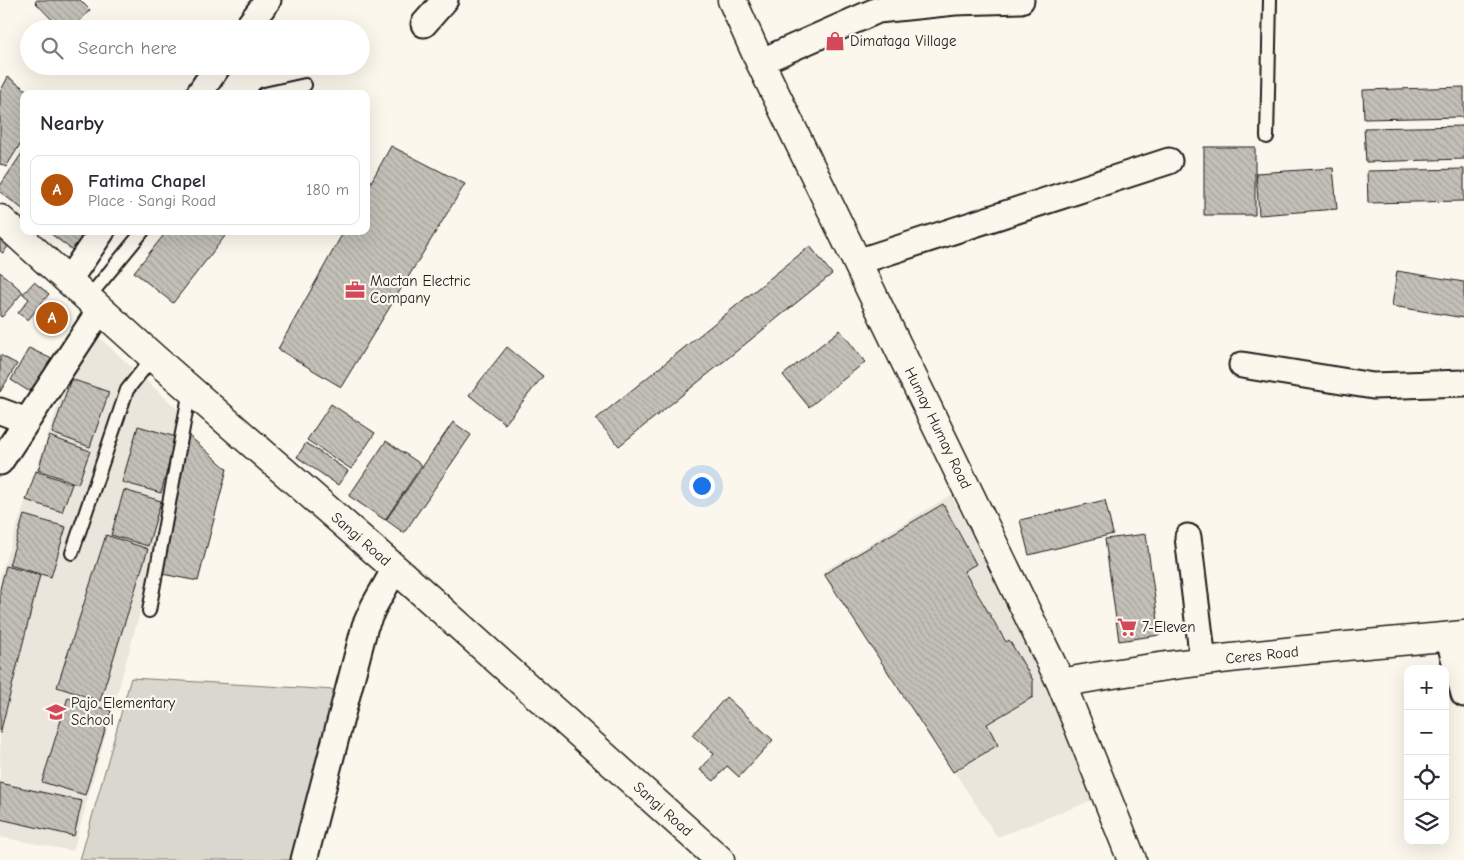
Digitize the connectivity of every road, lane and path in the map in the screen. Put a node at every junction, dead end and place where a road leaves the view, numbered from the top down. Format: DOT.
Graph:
graph roads {
  1 [pos="268,0"];
  2 [pos="445,0"];
  3 [pos="732,0"];
  4 [pos="1021,0"];
  5 [pos="1270,0"];
  6 [pos="955,1"];
  7 [pos="878,5"];
  8 [pos="253,20"];
  9 [pos="424,24"];
  10 [pos="760,62"];
  11 [pos="212,75"];
  12 [pos="305,84"];
  13 [pos="202,90"];
  14 [pos="280,90"];
  15 [pos="1267,137"];
  16 [pos="1169,161"];
  17 [pos="0,219"];
  18 [pos="99,235"];
  19 [pos="140,235"];
  20 [pos="857,262"];
  21 [pos="68,281"];
  22 [pos="94,304"];
  23 [pos="153,357"];
  24 [pos="1242,364"];
  25 [pos="1464,383"];
  26 [pos="190,390"];
  27 [pos="0,411"];
  28 [pos="27,421"];
  29 [pos="0,462"];
  30 [pos="1188,537"];
  31 [pos="72,553"];
  32 [pos="395,569"];
  33 [pos="149,611"];
  34 [pos="1456,636"];
  35 [pos="1203,661"];
  36 [pos="1061,683"];
  37 [pos="1464,694"];
  38 [pos="304,860"];
  39 [pos="720,860"];
  40 [pos="1132,860"];
  1 -- 8 [label="street"];
  2 -- 9 [label="street"];
  3 -- 10 [label="street, Humay Humay Road"];
  4 -- 6 [label="street"];
  5 -- 15 [label="lane"];
  6 -- 7 [label="street"];
  7 -- 10 [label="street"];
  10 -- 20 [label="street, Humay Humay Road"];
  11 -- 13 [label="street"];
  12 -- 14 [label="lane"];
  16 -- 20 [label="street"];
  17 -- 21 [label="street, Sangi Road"];
  18 -- 21 [label="street"];
  19 -- 22 [label="lane"];
  20 -- 36 [label="street, Humay Humay Road"];
  21 -- 22 [label="street, Sangi Road"];
  22 -- 23 [label="street, Sangi Road"];
  22 -- 28 [label="street"];
  23 -- 26 [label="street, Sangi Road"];
  23 -- 31 [label="lane"];
  24 -- 25 [label="street"];
  26 -- 32 [label="street, Sangi Road"];
  26 -- 33 [label="lane"];
  27 -- 28 [label="street"];
  28 -- 29 [label="street"];
  30 -- 35 [label="street"];
  32 -- 38 [label="street"];
  32 -- 39 [label="street, Sangi Road"];
  34 -- 35 [label="street, Ceres Road"];
  34 -- 37 [label="street"];
  35 -- 36 [label="street, Ceres Road"];
  36 -- 40 [label="street, Humay Humay Road"];
}
